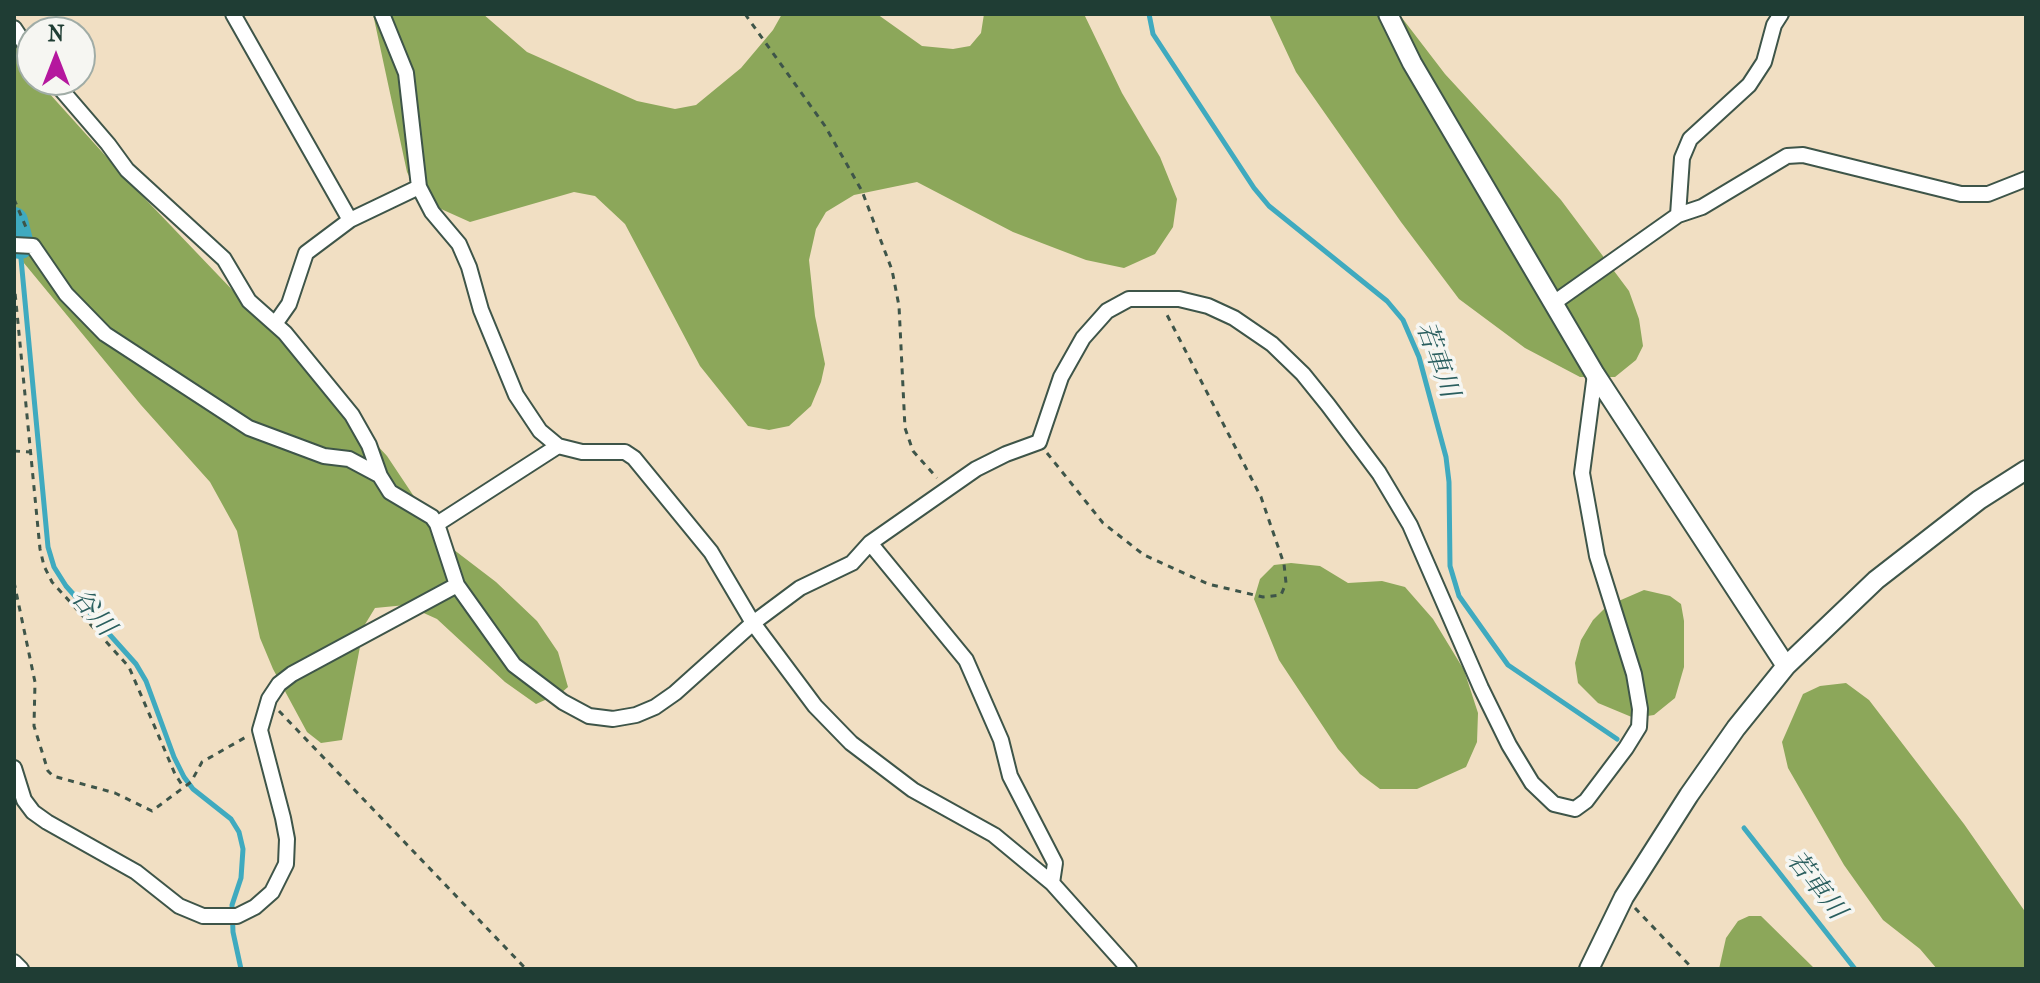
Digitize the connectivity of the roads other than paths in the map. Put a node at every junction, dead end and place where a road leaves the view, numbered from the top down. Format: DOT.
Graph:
graph roads {
  1 [pos="233,14"];
  2 [pos="382,14"];
  3 [pos="1388,14"];
  4 [pos="1781,14"];
  5 [pos="67,96"];
  6 [pos="2026,179"];
  7 [pos="419,187"];
  8 [pos="1678,215"];
  9 [pos="350,220"];
  10 [pos="22,245"];
  11 [pos="1555,302"];
  12 [pos="275,324"];
  13 [pos="1595,374"];
  14 [pos="558,446"];
  15 [pos="2026,470"];
  16 [pos="380,476"];
  17 [pos="437,524"];
  18 [pos="870,543"];
  19 [pos="457,585"];
  20 [pos="753,623"];
  21 [pos="1786,666"];
  22 [pos="14,768"];
  23 [pos="1052,883"];
  24 [pos="14,962"];
  25 [pos="21,969"];
  26 [pos="1129,969"];
  27 [pos="1589,969"];
  1 -- 9 [label="street"];
  2 -- 7 [label="street"];
  3 -- 11 [label="street"];
  4 -- 8 [label="street"];
  5 -- 12 [label="street"];
  6 -- 8 [label="street"];
  7 -- 9 [label="street"];
  7 -- 14 [label="street"];
  8 -- 11 [label="street"];
  9 -- 12 [label="street"];
  10 -- 16 [label="street"];
  11 -- 13 [label="street"];
  12 -- 16 [label="street"];
  13 -- 18 [label="street"];
  13 -- 21 [label="street"];
  14 -- 17 [label="street"];
  14 -- 20 [label="street"];
  15 -- 21 [label="street"];
  16 -- 17 [label="street"];
  17 -- 19 [label="street"];
  18 -- 20 [label="street"];
  18 -- 23 [label="street"];
  19 -- 20 [label="street"];
  19 -- 22 [label="street"];
  20 -- 23 [label="street"];
  21 -- 27 [label="street"];
  23 -- 26 [label="street"];
  24 -- 25 [label="street"];
}
